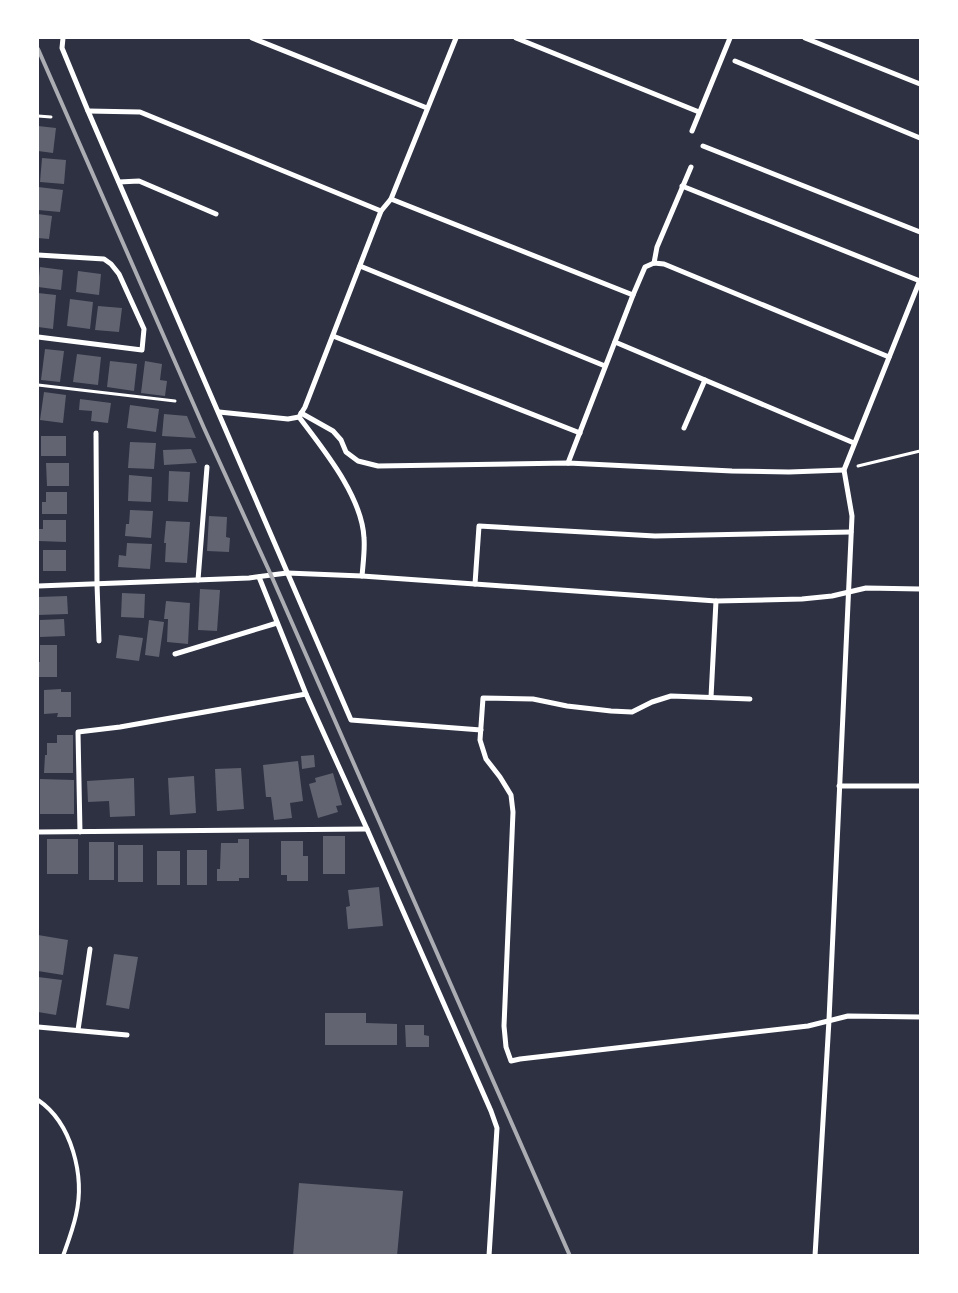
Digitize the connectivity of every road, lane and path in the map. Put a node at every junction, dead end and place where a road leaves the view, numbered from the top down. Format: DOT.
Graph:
graph roads {
  1 [pos="63,38"];
  2 [pos="252,38"];
  3 [pos="456,38"];
  4 [pos="516,38"];
  5 [pos="730,38"];
  6 [pos="805,38"];
  7 [pos="735,61"];
  8 [pos="920,84"];
  9 [pos="427,108"];
  10 [pos="88,111"];
  11 [pos="699,112"];
  12 [pos="38,116"];
  13 [pos="51,118"];
  14 [pos="692,131"];
  15 [pos="920,138"];
  16 [pos="703,146"];
  17 [pos="691,167"];
  18 [pos="119,182"];
  19 [pos="682,186"];
  20 [pos="390,199"];
  21 [pos="382,211"];
  22 [pos="216,214"];
  23 [pos="920,232"];
  24 [pos="38,255"];
  25 [pos="654,263"];
  26 [pos="360,266"];
  27 [pos="920,280"];
  28 [pos="633,295"];
  29 [pos="333,336"];
  30 [pos="38,337"];
  31 [pos="614,342"];
  32 [pos="889,358"];
  33 [pos="605,366"];
  34 [pos="705,380"];
  35 [pos="38,385"];
  36 [pos="175,401"];
  37 [pos="219,412"];
  38 [pos="300,415"];
  39 [pos="684,428"];
  40 [pos="96,433"];
  41 [pos="580,433"];
  42 [pos="854,443"];
  43 [pos="920,451"];
  44 [pos="568,463"];
  45 [pos="207,467"];
  46 [pos="844,470"];
  47 [pos="851,532"];
  48 [pos="287,573"];
  49 [pos="362,576"];
  50 [pos="259,577"];
  51 [pos="198,580"];
  52 [pos="97,584"];
  53 [pos="475,584"];
  54 [pos="38,586"];
  55 [pos="920,589"];
  56 [pos="848,592"];
  57 [pos="716,601"];
  58 [pos="277,623"];
  59 [pos="99,641"];
  60 [pos="175,654"];
  61 [pos="306,694"];
  62 [pos="711,697"];
  63 [pos="750,699"];
  64 [pos="481,730"];
  65 [pos="839,786"];
  66 [pos="920,786"];
  67 [pos="367,830"];
  68 [pos="38,832"];
  69 [pos="80,832"];
  70 [pos="90,948"];
  71 [pos="920,1017"];
  72 [pos="829,1020"];
  73 [pos="38,1028"];
  74 [pos="78,1030"];
  75 [pos="127,1035"];
  76 [pos="38,1100"];
  77 [pos="63,1256"];
  78 [pos="489,1256"];
  79 [pos="815,1256"];
  1 -- 10 [label="street"];
  2 -- 9 [label="street"];
  3 -- 9 [label="street"];
  4 -- 11 [label="street"];
  5 -- 11 [label="street"];
  6 -- 8 [label="street"];
  7 -- 15 [label="street"];
  9 -- 20 [label="street"];
  10 -- 18 [label="street"];
  10 -- 21 [label="street"];
  11 -- 14 [label="street"];
  12 -- 13 [label="path"];
  16 -- 23 [label="street"];
  17 -- 19 [label="street"];
  18 -- 22 [label="street"];
  18 -- 37 [label="street"];
  19 -- 25 [label="street"];
  19 -- 27 [label="street"];
  20 -- 21 [label="street"];
  20 -- 28 [label="street"];
  21 -- 26 [label="street"];
  24 -- 30 [label="street"];
  25 -- 28 [label="street"];
  25 -- 32 [label="street"];
  26 -- 29 [label="street"];
  26 -- 33 [label="street"];
  27 -- 32 [label="street"];
  28 -- 31 [label="street"];
  29 -- 38 [label="street"];
  29 -- 41 [label="street"];
  31 -- 33 [label="street"];
  31 -- 34 [label="street"];
  32 -- 42 [label="street"];
  33 -- 41 [label="street"];
  34 -- 39 [label="street"];
  34 -- 42 [label="street"];
  35 -- 36 [label="path"];
  37 -- 38 [label="street"];
  37 -- 48 [label="street"];
  38 -- 44 [label="street"];
  38 -- 49 [label="street"];
  40 -- 52 [label="street"];
  41 -- 44 [label="street"];
  42 -- 46 [label="street"];
  43 -- 46 [label="path"];
  44 -- 46 [label="street"];
  45 -- 51 [label="street"];
  46 -- 47 [label="street"];
  47 -- 53 [label="street"];
  47 -- 56 [label="street"];
  48 -- 49 [label="street"];
  48 -- 50 [label="street"];
  48 -- 64 [label="street"];
  49 -- 53 [label="street"];
  50 -- 51 [label="street"];
  50 -- 58 [label="street"];
  51 -- 52 [label="street"];
  52 -- 54 [label="street"];
  52 -- 59 [label="street"];
  53 -- 57 [label="street"];
  55 -- 56 [label="street"];
  56 -- 57 [label="street"];
  56 -- 65 [label="street"];
  57 -- 62 [label="street"];
  58 -- 60 [label="street"];
  58 -- 61 [label="street"];
  61 -- 67 [label="street"];
  61 -- 69 [label="street"];
  62 -- 63 [label="street"];
  62 -- 64 [label="street"];
  64 -- 72 [label="street"];
  65 -- 66 [label="street"];
  65 -- 72 [label="street"];
  67 -- 69 [label="street"];
  67 -- 78 [label="street"];
  68 -- 69 [label="street"];
  70 -- 74 [label="street"];
  71 -- 72 [label="street"];
  72 -- 79 [label="street"];
  73 -- 74 [label="street"];
  74 -- 75 [label="street"];
  76 -- 77 [label="lane"];
}
